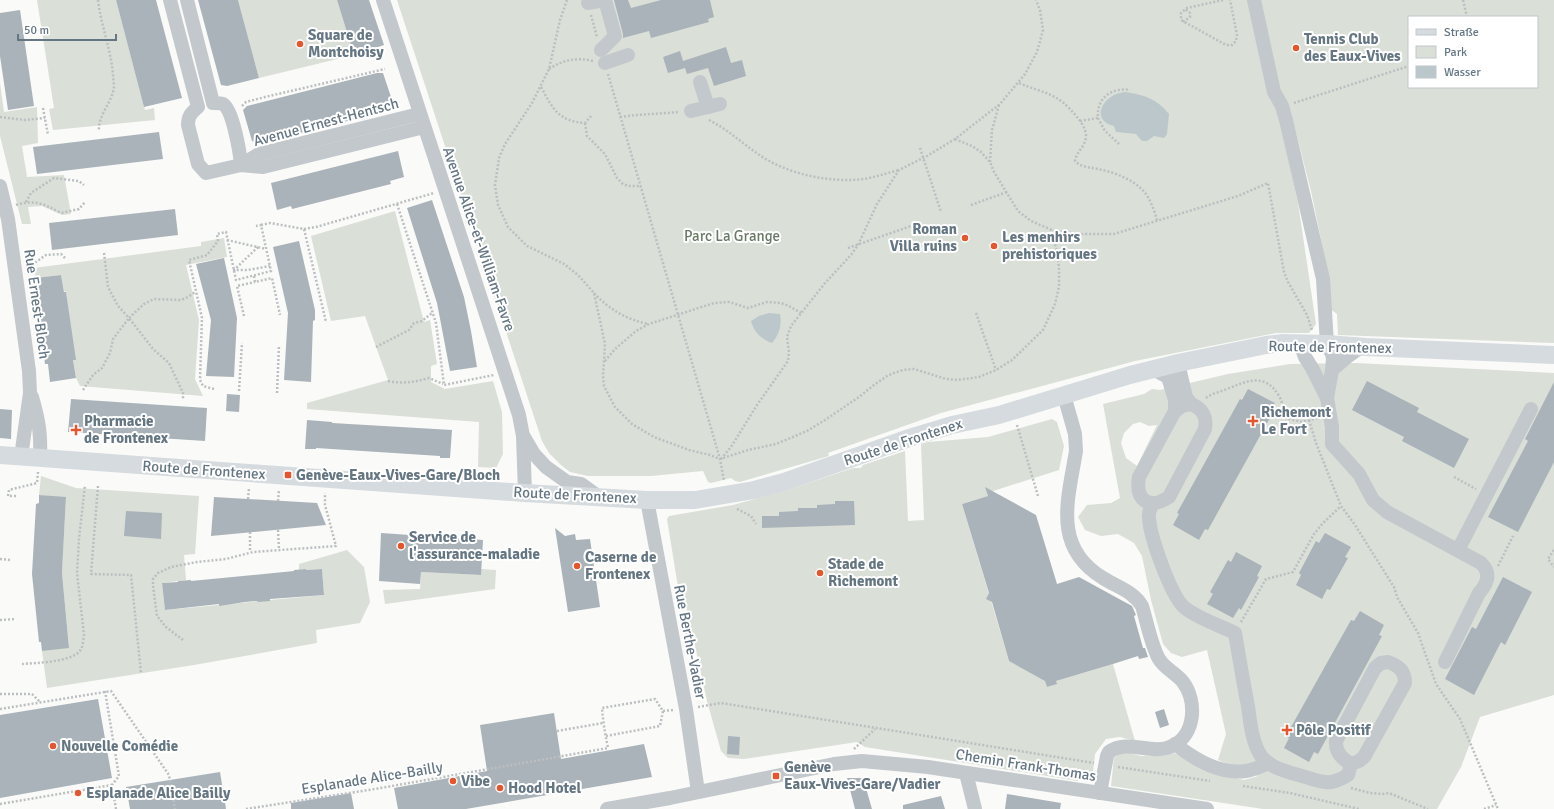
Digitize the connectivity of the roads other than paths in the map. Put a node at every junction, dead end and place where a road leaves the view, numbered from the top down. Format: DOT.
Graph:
graph roads {
  1 [pos="170,0"];
  2 [pos="187,0"];
  3 [pos="383,0"];
  4 [pos="604,0"];
  5 [pos="1254,0"];
  6 [pos="588,3"];
  7 [pos="628,56"];
  8 [pos="700,82"];
  9 [pos="213,103"];
  10 [pos="198,107"];
  11 [pos="691,111"];
  12 [pos="421,120"];
  13 [pos="242,165"];
  14 [pos="0,186"];
  15 [pos="4,220"];
  16 [pos="1313,341"];
  17 [pos="1361,347"];
  18 [pos="1554,355"];
  19 [pos="1178,363"];
  20 [pos="1153,369"];
  21 [pos="1332,370"];
  22 [pos="30,393"];
  23 [pos="1064,395"];
  24 [pos="1327,398"];
  25 [pos="1194,406"];
  26 [pos="1531,409"];
  27 [pos="1175,411"];
  28 [pos="523,436"];
  29 [pos="0,455"];
  30 [pos="22,457"];
  31 [pos="39,465"];
  32 [pos="525,493"];
  33 [pos="599,497"];
  34 [pos="646,500"];
  35 [pos="1152,503"];
  36 [pos="1458,550"];
  37 [pos="1445,662"];
  38 [pos="1175,744"];
  39 [pos="1269,763"];
  40 [pos="1351,764"];
  41 [pos="966,773"];
  42 [pos="698,792"];
  43 [pos="1109,799"];
  44 [pos="607,809"];
  45 [pos="975,809"];
  46 [pos="1207,809"];
  1 -- 10 [label="street"];
  2 -- 9 [label="street"];
  3 -- 12 [label="street, Avenue Alice-et-William-Favre"];
  4 -- 6 [label="street"];
  4 -- 7 [label="street"];
  5 -- 16 [label="street"];
  8 -- 11 [label="street"];
  9 -- 10 [label="street"];
  9 -- 13 [label="street"];
  10 -- 13 [label="street, Avenue Ernest-Hentsch"];
  12 -- 13 [label="street, Avenue Ernest-Hentsch"];
  12 -- 28 [label="street, Avenue Alice-et-William-Favre"];
  14 -- 15 [label="street, Rue Ernest-Bloch"];
  15 -- 22 [label="street, Rue Ernest-Bloch"];
  16 -- 17 [label="main road, Route de Frontenex"];
  16 -- 19 [label="main road, Route de Frontenex"];
  16 -- 21 [label="street"];
  16 -- 24 [label="street"];
  17 -- 18 [label="main road, Route de Frontenex"];
  17 -- 21 [label="street"];
  19 -- 20 [label="main road, Route de Frontenex"];
  19 -- 25 [label="street"];
  20 -- 23 [label="main road, Route de Frontenex"];
  20 -- 27 [label="street"];
  21 -- 24 [label="street"];
  22 -- 30 [label="street, Rue Ernest-Bloch"];
  22 -- 31 [label="street, Rue Ernest-Bloch"];
  23 -- 34 [label="main road, Route de Frontenex"];
  23 -- 38 [label="street"];
  24 -- 36 [label="street"];
  25 -- 27 [label="street"];
  25 -- 35 [label="street"];
  26 -- 36 [label="street"];
  27 -- 35 [label="street"];
  28 -- 32 [label="street, Avenue Alice-et-William-Favre"];
  28 -- 33 [label="street"];
  29 -- 30 [label="main road, Route de Frontenex"];
  30 -- 31 [label="main road, Route de Frontenex"];
  31 -- 32 [label="main road, Route de Frontenex"];
  32 -- 33 [label="main road, Route de Frontenex"];
  33 -- 34 [label="main road, Route de Frontenex"];
  34 -- 42 [label="street, Rue Berthe-Vadier"];
  35 -- 39 [label="street"];
  36 -- 37 [label="street"];
  38 -- 39 [label="street"];
  38 -- 43 [label="street"];
  39 -- 40 [label="street"];
  40 -- 40 [label="street"];
  41 -- 42 [label="street, Chemin Frank-Thomas"];
  41 -- 43 [label="street, Chemin Frank-Thomas"];
  41 -- 45 [label="street"];
  42 -- 44 [label="street, Chemin Frank-Thomas"];
  43 -- 46 [label="street, Chemin Frank-Thomas"];
}
